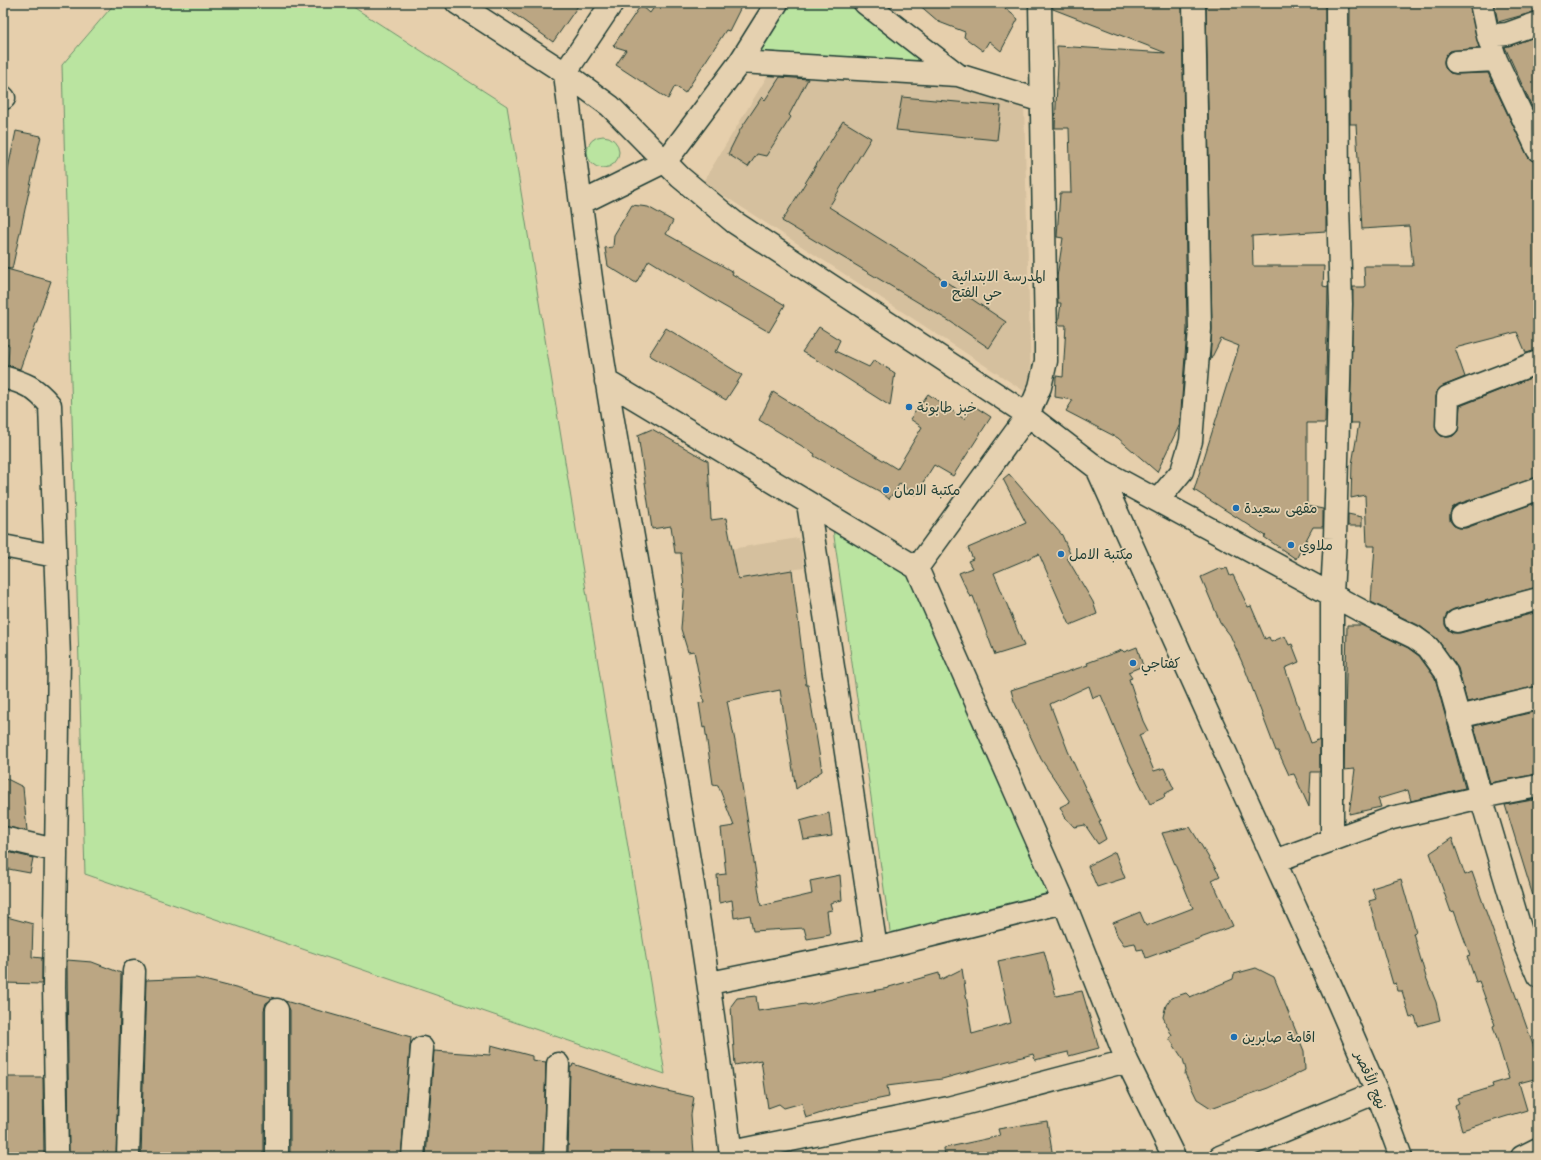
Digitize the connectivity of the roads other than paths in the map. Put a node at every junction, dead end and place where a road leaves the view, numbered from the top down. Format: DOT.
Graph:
graph roads {
  1 [pos="612,3"];
  2 [pos="777,3"];
  3 [pos="865,3"];
  4 [pos="1040,3"];
  5 [pos="1194,3"];
  6 [pos="1337,3"];
  7 [pos="1481,3"];
  8 [pos="470,6"];
  9 [pos="1538,23"];
  10 [pos="1488,36"];
  11 [pos="1496,60"];
  12 [pos="740,62"];
  13 [pos="1456,62"];
  14 [pos="565,73"];
  15 [pos="958,75"];
  16 [pos="1042,101"];
  17 [pos="1536,139"];
  18 [pos="666,161"];
  19 [pos="581,203"];
  20 [pos="1538,362"];
  21 [pos="3,377"];
  22 [pos="606,382"];
  23 [pos="1028,415"];
  24 [pos="1447,425"];
  25 [pos="1097,468"];
  26 [pos="1538,489"];
  27 [pos="1158,500"];
  28 [pos="808,503"];
  29 [pos="1462,516"];
  30 [pos="3,546"];
  31 [pos="55,556"];
  32 [pos="917,568"];
  33 [pos="1332,594"];
  34 [pos="1538,598"];
  35 [pos="1457,621"];
  36 [pos="1538,698"];
  37 [pos="1458,716"];
  38 [pos="1538,786"];
  39 [pos="1481,797"];
  40 [pos="3,838"];
  41 [pos="1332,839"];
  42 [pos="55,850"];
  43 [pos="1275,861"];
  44 [pos="1064,902"];
  45 [pos="1532,943"];
  46 [pos="876,949"];
  47 [pos="134,971"];
  48 [pos="1538,976"];
  49 [pos="710,983"];
  50 [pos="277,1010"];
  51 [pos="422,1048"];
  52 [pos="1127,1061"];
  53 [pos="558,1064"];
  54 [pos="1377,1092"];
  55 [pos="1263,1148"];
  56 [pos="1538,1149"];
  57 [pos="731,1155"];
  58 [pos="57,1157"];
  59 [pos="128,1157"];
  60 [pos="277,1157"];
  61 [pos="413,1157"];
  62 [pos="555,1157"];
  63 [pos="1174,1157"];
  64 [pos="1220,1157"];
  65 [pos="1401,1157"];
  66 [pos="1522,1157"];
  1 -- 14 [label="street"];
  2 -- 12 [label="street"];
  3 -- 15 [label="street"];
  4 -- 16 [label="street"];
  5 -- 27 [label="street"];
  6 -- 33 [label="street"];
  7 -- 10 [label="street"];
  8 -- 14 [label="street"];
  9 -- 10 [label="street"];
  10 -- 11 [label="street"];
  11 -- 13 [label="street"];
  11 -- 17 [label="street"];
  12 -- 15 [label="street"];
  12 -- 18 [label="street"];
  14 -- 18 [label="street"];
  14 -- 19 [label="street"];
  15 -- 16 [label="street"];
  16 -- 23 [label="street"];
  18 -- 19 [label="street"];
  18 -- 23 [label="street"];
  19 -- 22 [label="street"];
  20 -- 24 [label="street"];
  21 -- 31 [label="street"];
  22 -- 28 [label="street"];
  22 -- 49 [label="street"];
  23 -- 25 [label="street"];
  23 -- 32 [label="street"];
  25 -- 27 [label="street"];
  25 -- 43 [label="street, نهج الأقصر"];
  26 -- 29 [label="street"];
  27 -- 33 [label="street"];
  28 -- 32 [label="street"];
  28 -- 46 [label="street"];
  30 -- 31 [label="street"];
  31 -- 42 [label="street"];
  32 -- 44 [label="street"];
  33 -- 37 [label="street"];
  33 -- 41 [label="street"];
  34 -- 35 [label="street"];
  36 -- 37 [label="street"];
  37 -- 39 [label="street"];
  38 -- 39 [label="street"];
  39 -- 41 [label="street"];
  39 -- 45 [label="street"];
  40 -- 42 [label="street"];
  41 -- 43 [label="street"];
  42 -- 58 [label="street"];
  43 -- 54 [label="street, نهج الأقصر"];
  44 -- 46 [label="street"];
  44 -- 52 [label="street"];
  45 -- 48 [label="street"];
  46 -- 49 [label="street"];
  47 -- 59 [label="street"];
  49 -- 57 [label="street"];
  50 -- 60 [label="street"];
  51 -- 61 [label="street"];
  52 -- 57 [label="street"];
  52 -- 63 [label="street"];
  53 -- 62 [label="street"];
  54 -- 55 [label="street"];
  54 -- 65 [label="street, نهج الأقصر"];
  55 -- 64 [label="street"];
  56 -- 66 [label="street"];
}
